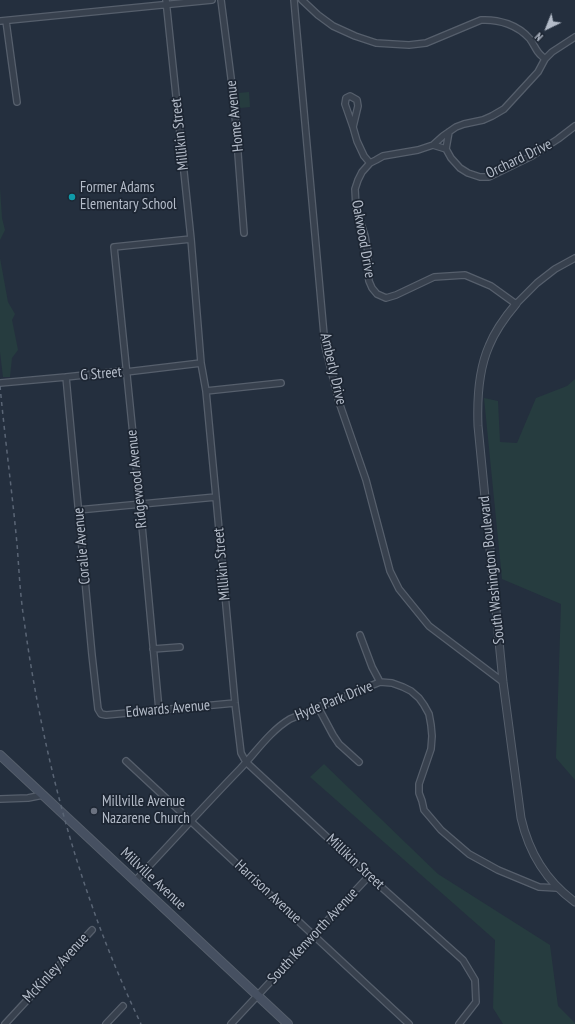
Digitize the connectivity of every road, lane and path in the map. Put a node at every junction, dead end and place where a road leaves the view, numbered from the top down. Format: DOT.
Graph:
graph roads {
  1 [pos="212,0"];
  2 [pos="221,0"];
  3 [pos="294,0"];
  4 [pos="302,0"];
  5 [pos="166,3"];
  6 [pos="3,21"];
  7 [pos="575,37"];
  8 [pos="545,59"];
  9 [pos="17,102"];
  10 [pos="575,126"];
  11 [pos="353,128"];
  12 [pos="449,132"];
  13 [pos="433,145"];
  14 [pos="446,149"];
  15 [pos="370,163"];
  16 [pos="244,233"];
  17 [pos="192,239"];
  18 [pos="575,258"];
  19 [pos="516,304"];
  20 [pos="202,363"];
  21 [pos="126,372"];
  22 [pos="66,377"];
  23 [pos="0,383"];
  24 [pos="281,383"];
  25 [pos="206,391"];
  26 [pos="216,497"];
  27 [pos="140,504"];
  28 [pos="78,510"];
  29 [pos="360,635"];
  30 [pos="180,647"];
  31 [pos="153,649"];
  32 [pos="380,682"];
  33 [pos="503,682"];
  34 [pos="235,703"];
  35 [pos="318,707"];
  36 [pos="159,710"];
  37 [pos="101,714"];
  38 [pos="0,755"];
  39 [pos="126,761"];
  40 [pos="246,762"];
  41 [pos="359,762"];
  42 [pos="43,795"];
  43 [pos="0,799"];
  44 [pos="190,821"];
  45 [pos="369,876"];
  46 [pos="135,881"];
  47 [pos="557,888"];
  48 [pos="575,902"];
  49 [pos="92,930"];
  50 [pos="314,935"];
  51 [pos="257,996"];
  52 [pos="123,1006"];
  53 [pos="5,1024"];
  54 [pos="106,1024"];
  55 [pos="231,1024"];
  56 [pos="288,1024"];
  57 [pos="409,1024"];
  58 [pos="459,1024"];
  1 -- 5 [label="street"];
  2 -- 16 [label="street, Home Avenue"];
  3 -- 33 [label="street, Amberly Drive"];
  4 -- 8 [label="street"];
  5 -- 6 [label="street"];
  5 -- 17 [label="street, Millikin Street"];
  6 -- 9 [label="street"];
  7 -- 8 [label="street"];
  8 -- 12 [label="street"];
  10 -- 14 [label="street, Orchard Drive"];
  11 -- 11 [label="street"];
  11 -- 15 [label="street"];
  12 -- 13 [label="street"];
  12 -- 14 [label="street"];
  13 -- 14 [label="street"];
  13 -- 15 [label="street"];
  15 -- 19 [label="street, Oakwood Drive"];
  17 -- 20 [label="street, Millikin Street"];
  17 -- 21 [label="street, Ridgewood Avenue"];
  18 -- 19 [label="street, South Washington Boulevard"];
  19 -- 33 [label="street, South Washington Boulevard"];
  20 -- 21 [label="street, G Street"];
  20 -- 25 [label="street, Millikin Street"];
  21 -- 22 [label="street, G Street"];
  21 -- 27 [label="street, Ridgewood Avenue"];
  22 -- 23 [label="street, G Street"];
  22 -- 28 [label="street, Coralie Avenue"];
  24 -- 25 [label="street"];
  25 -- 26 [label="street, Millikin Street"];
  26 -- 27 [label="street"];
  26 -- 34 [label="street, Millikin Street"];
  27 -- 28 [label="street"];
  27 -- 31 [label="street, Ridgewood Avenue"];
  28 -- 37 [label="street, Coralie Avenue"];
  29 -- 32 [label="street"];
  30 -- 31 [label="street"];
  31 -- 36 [label="street, Ridgewood Avenue"];
  32 -- 35 [label="street, Hyde Park Drive"];
  32 -- 47 [label="street, Hyde Park Drive"];
  33 -- 47 [label="street, South Washington Boulevard"];
  34 -- 36 [label="street, Edwards Avenue"];
  34 -- 40 [label="street, Millikin Street"];
  35 -- 40 [label="street, Hyde Park Drive"];
  35 -- 41 [label="street"];
  36 -- 37 [label="street, Edwards Avenue"];
  38 -- 42 [label="main road, Millville Avenue"];
  39 -- 44 [label="street, Harrison Avenue"];
  40 -- 44 [label="street, Hyde Park Drive"];
  40 -- 45 [label="street, Millikin Street"];
  42 -- 43 [label="street"];
  42 -- 46 [label="main road, Millville Avenue"];
  44 -- 46 [label="street, Hyde Park Drive"];
  44 -- 50 [label="street, Harrison Avenue"];
  45 -- 50 [label="street, South Kenworth Avenue"];
  45 -- 58 [label="street, Millikin Street"];
  46 -- 51 [label="main road, Millville Avenue"];
  47 -- 48 [label="street, South Washington Boulevard"];
  49 -- 53 [label="street, McKinley Avenue"];
  50 -- 51 [label="street, South Kenworth Avenue"];
  50 -- 57 [label="street, Harrison Avenue"];
  51 -- 55 [label="street, South Kenworth Avenue"];
  51 -- 56 [label="main road, Millville Avenue"];
  52 -- 54 [label="street"];
}
